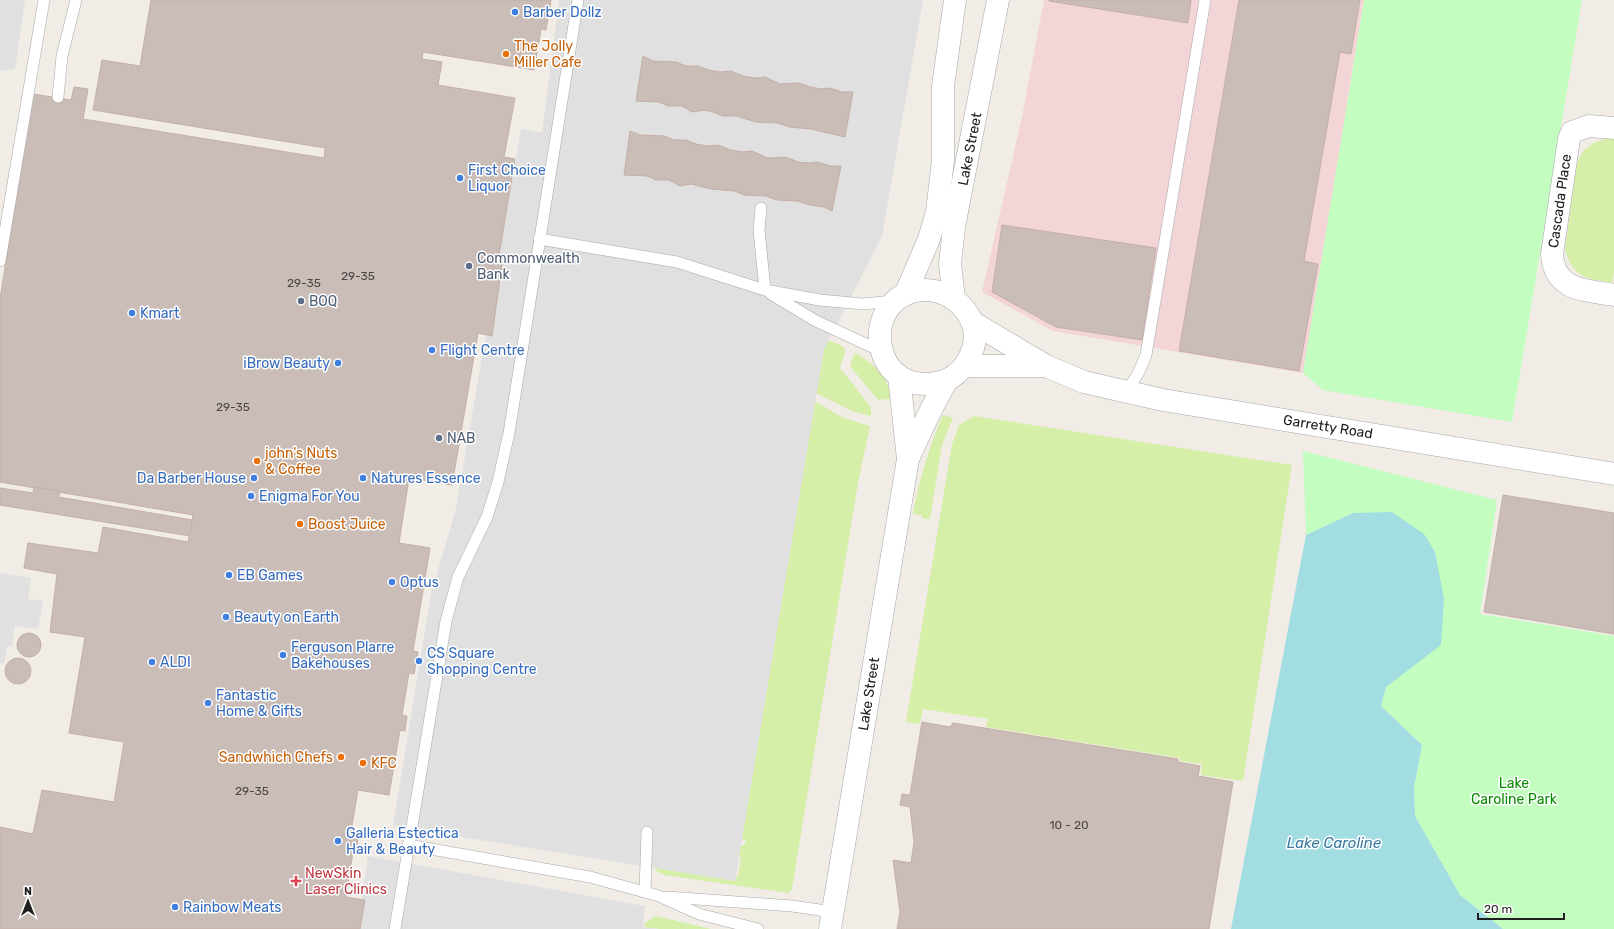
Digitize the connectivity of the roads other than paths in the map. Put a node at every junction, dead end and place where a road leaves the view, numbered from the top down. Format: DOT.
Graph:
graph roads {
  1 [pos="44,0"];
  2 [pos="76,0"];
  3 [pos="578,0"];
  4 [pos="955,0"];
  5 [pos="998,0"];
  6 [pos="1205,0"];
  7 [pos="58,97"];
  8 [pos="1614,128"];
  9 [pos="761,208"];
  10 [pos="539,239"];
  11 [pos="0,261"];
  12 [pos="765,290"];
  13 [pos="1614,295"];
  14 [pos="900,298"];
  15 [pos="954,298"];
  16 [pos="972,322"];
  17 [pos="881,351"];
  18 [pos="965,366"];
  19 [pos="1046,366"];
  20 [pos="899,376"];
  21 [pos="947,380"];
  22 [pos="1126,392"];
  23 [pos="908,458"];
  24 [pos="1614,474"];
  25 [pos="646,832"];
  26 [pos="408,845"];
  27 [pos="645,892"];
  28 [pos="659,896"];
  29 [pos="831,920"];
  30 [pos="395,929"];
  31 [pos="758,929"];
  1 -- 11 [label="lane"];
  2 -- 7 [label="lane"];
  3 -- 10 [label="lane"];
  4 -- 14 [label="street, Lake Street"];
  5 -- 15 [label="street, Lake Street"];
  6 -- 22 [label="lane"];
  8 -- 13 [label="street, Cascada Place"];
  9 -- 12 [label="lane"];
  10 -- 12 [label="lane"];
  10 -- 26 [label="lane"];
  12 -- 14 [label="lane"];
  12 -- 17 [label="lane"];
  14 -- 15 [label="street"];
  14 -- 17 [label="street"];
  15 -- 16 [label="street"];
  16 -- 18 [label="street"];
  16 -- 19 [label="street, Garretty Road"];
  17 -- 20 [label="street"];
  18 -- 19 [label="street, Garretty Road"];
  18 -- 21 [label="street"];
  19 -- 22 [label="street, Garretty Road"];
  20 -- 21 [label="street"];
  20 -- 23 [label="street, Lake Street"];
  21 -- 23 [label="street, Lake Street"];
  22 -- 24 [label="street, Garretty Road"];
  23 -- 29 [label="street, Lake Street"];
  25 -- 27 [label="lane"];
  26 -- 27 [label="lane"];
  26 -- 30 [label="lane"];
  27 -- 28 [label="lane"];
  28 -- 29 [label="lane"];
  28 -- 31 [label="lane"];
}
